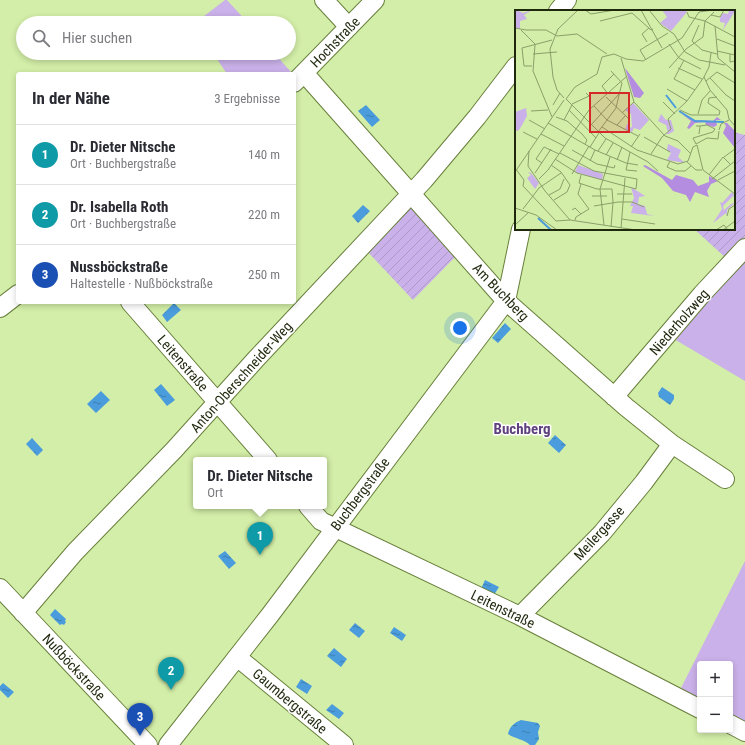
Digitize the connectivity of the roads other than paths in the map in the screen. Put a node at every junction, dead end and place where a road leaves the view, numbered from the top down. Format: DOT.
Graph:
graph roads {
  1 [pos="324,0"];
  2 [pos="375,0"];
  3 [pos="567,0"];
  4 [pos="559,10"];
  5 [pos="566,10"];
  6 [pos="349,27"];
  7 [pos="515,67"];
  8 [pos="299,78"];
  9 [pos="412,194"];
  10 [pos="521,230"];
  11 [pos="745,248"];
  12 [pos="16,296"];
  13 [pos="506,301"];
  14 [pos="132,304"];
  15 [pos="0,308"];
  16 [pos="614,397"];
  17 [pos="218,402"];
  18 [pos="672,444"];
  19 [pos="265,457"];
  20 [pos="725,479"];
  21 [pos="311,509"];
  22 [pos="335,528"];
  23 [pos="0,588"];
  24 [pos="23,613"];
  25 [pos="520,616"];
  26 [pos="237,657"];
  27 [pos="697,707"];
  28 [pos="733,726"];
  29 [pos="745,732"];
  30 [pos="148,745"];
  31 [pos="168,745"];
  32 [pos="344,745"];
  1 -- 6 [label="street"];
  2 -- 6 [label="street, Hochstraße"];
  3 -- 4 [label="street"];
  3 -- 5 [label="street"];
  6 -- 8 [label="street, Hochstraße"];
  7 -- 9 [label="street, Anton-Oberschneider-Weg"];
  8 -- 9 [label="street, Am Buchberg"];
  9 -- 13 [label="street, Am Buchberg"];
  9 -- 17 [label="street, Anton-Oberschneider-Weg"];
  10 -- 13 [label="street, Buchbergstraße"];
  11 -- 16 [label="street, Niederholzweg"];
  12 -- 15 [label="street"];
  13 -- 16 [label="street, Am Buchberg"];
  13 -- 22 [label="street, Buchbergstraße"];
  14 -- 17 [label="street, Leitenstraße"];
  16 -- 18 [label="street, Am Buchberg"];
  17 -- 19 [label="street, Leitenstraße"];
  17 -- 24 [label="street, Anton-Oberschneider-Weg"];
  18 -- 20 [label="street, Am Buchberg"];
  18 -- 25 [label="street, Meilergasse"];
  21 -- 22 [label="street, Leitenstraße"];
  22 -- 25 [label="street, Leitenstraße"];
  22 -- 26 [label="street, Buchbergstraße"];
  23 -- 24 [label="street, Nußböckstraße"];
  24 -- 30 [label="street, Nußböckstraße"];
  25 -- 27 [label="street, Leitenstraße"];
  26 -- 31 [label="street, Buchbergstraße"];
  26 -- 32 [label="street, Gaumbergstraße"];
  28 -- 29 [label="street"];
}
